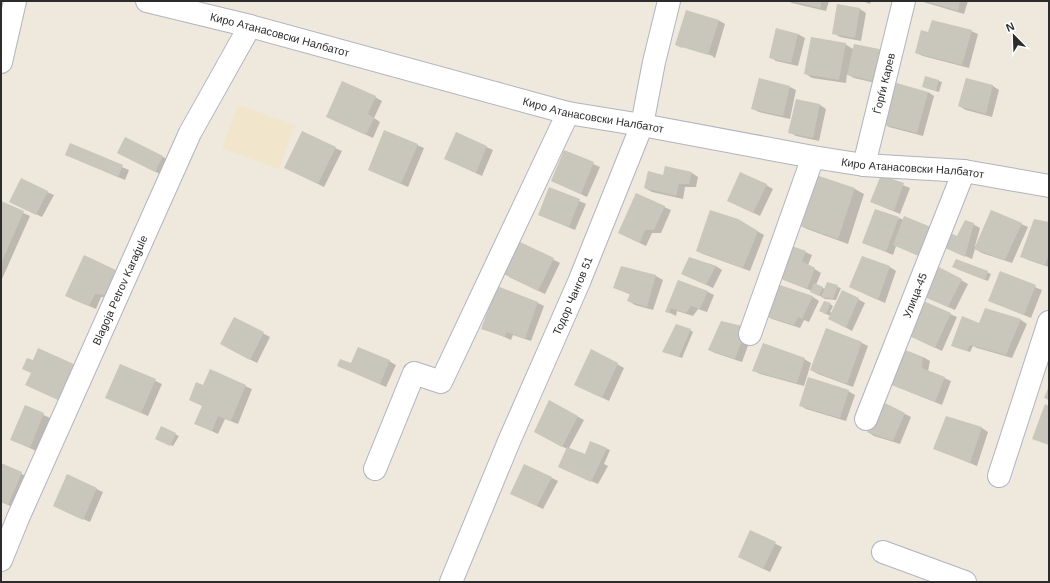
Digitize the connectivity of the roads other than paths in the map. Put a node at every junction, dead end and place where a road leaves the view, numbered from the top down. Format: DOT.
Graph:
graph roads {
  1 [pos="14,1"];
  2 [pos="147,1"];
  3 [pos="669,1"];
  4 [pos="904,1"];
  5 [pos="250,26"];
  6 [pos="1,62"];
  7 [pos="568,113"];
  8 [pos="642,125"];
  9 [pos="813,157"];
  10 [pos="864,165"];
  11 [pos="964,171"];
  12 [pos="1049,186"];
  13 [pos="1049,322"];
  14 [pos="750,334"];
  15 [pos="866,420"];
  16 [pos="375,469"];
  17 [pos="999,476"];
  18 [pos="883,552"];
  19 [pos="1,560"];
  20 [pos="451,582"];
  21 [pos="965,582"];
  1 -- 6 [label="street"];
  2 -- 5 [label="street, Киро Атанасовски Налбатот"];
  3 -- 8 [label="street, Тодор Чангов 51"];
  4 -- 10 [label="street, Ѓорѓи Карев"];
  5 -- 7 [label="street, Киро Атанасовски Налбатот"];
  5 -- 19 [label="street, Blagoja Petrov Karaǵule"];
  7 -- 8 [label="street, Киро Атанасовски Налбатот"];
  7 -- 16 [label="street"];
  8 -- 9 [label="street, Киро Атанасовски Налбатот"];
  8 -- 20 [label="street, Тодор Чангов 51"];
  9 -- 10 [label="street, Киро Атанасовски Налбатот"];
  9 -- 14 [label="street"];
  10 -- 11 [label="street, Киро Атанасовски Налбатот"];
  11 -- 12 [label="street, Киро Атанасовски Налбатот"];
  11 -- 15 [label="street, Улица-45"];
  13 -- 17 [label="street"];
  18 -- 21 [label="street"];
}
